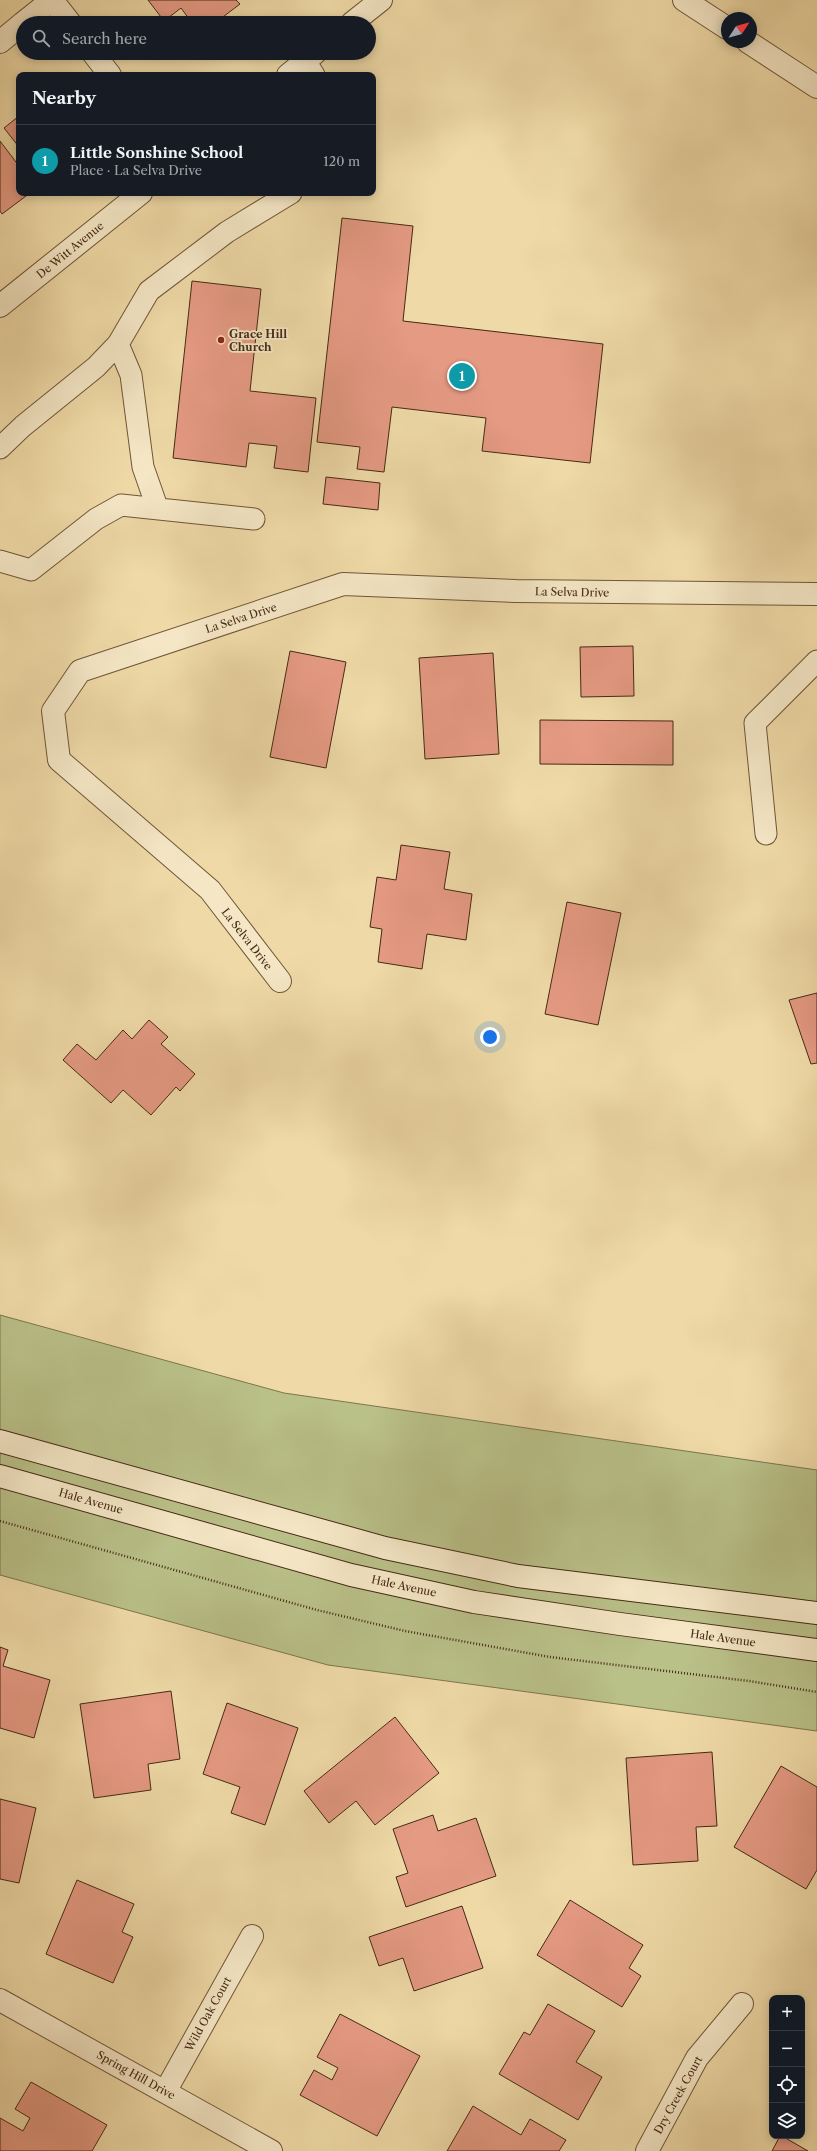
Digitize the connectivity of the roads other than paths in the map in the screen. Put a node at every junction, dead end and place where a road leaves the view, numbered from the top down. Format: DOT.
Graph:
graph roads {
  1 [pos="52,0"];
  2 [pos="381,0"];
  3 [pos="684,0"];
  4 [pos="32,16"];
  5 [pos="65,16"];
  6 [pos="361,16"];
  7 [pos="721,24"];
  8 [pos="16,29"];
  9 [pos="0,42"];
  10 [pos="757,48"];
  11 [pos="98,60"];
  12 [pos="311,63"];
  13 [pos="108,72"];
  14 [pos="294,72"];
  15 [pos="817,87"];
  16 [pos="136,196"];
  17 [pos="286,196"];
  18 [pos="0,306"];
  19 [pos="118,344"];
  20 [pos="0,448"];
  21 [pos="157,507"];
  22 [pos="254,519"];
  23 [pos="0,561"];
  24 [pos="817,594"];
  25 [pos="817,661"];
  26 [pos="766,834"];
  27 [pos="280,981"];
  28 [pos="0,1441"];
  29 [pos="0,1476"];
  30 [pos="817,1613"];
  31 [pos="817,1650"];
  32 [pos="252,1936"];
  33 [pos="0,2000"];
  34 [pos="742,2004"];
  35 [pos="165,2092"];
  36 [pos="271,2151"];
  37 [pos="647,2151"];
  1 -- 4 [label="street"];
  1 -- 5 [label="street"];
  2 -- 6 [label="street"];
  3 -- 7 [label="street"];
  8 -- 9 [label="street"];
  10 -- 15 [label="street"];
  11 -- 13 [label="street"];
  12 -- 14 [label="street"];
  16 -- 18 [label="street, De Witt Avenue"];
  17 -- 19 [label="lane"];
  19 -- 20 [label="lane"];
  19 -- 21 [label="lane"];
  21 -- 22 [label="lane"];
  21 -- 23 [label="lane"];
  24 -- 27 [label="street, La Selva Drive"];
  25 -- 26 [label="lane"];
  28 -- 30 [label="street"];
  29 -- 31 [label="street, Hale Avenue"];
  32 -- 35 [label="street, Wild Oak Court"];
  33 -- 35 [label="street, Spring Hill Drive"];
  34 -- 37 [label="street, Dry Creek Court"];
  35 -- 36 [label="street, Spring Hill Drive"];
}
